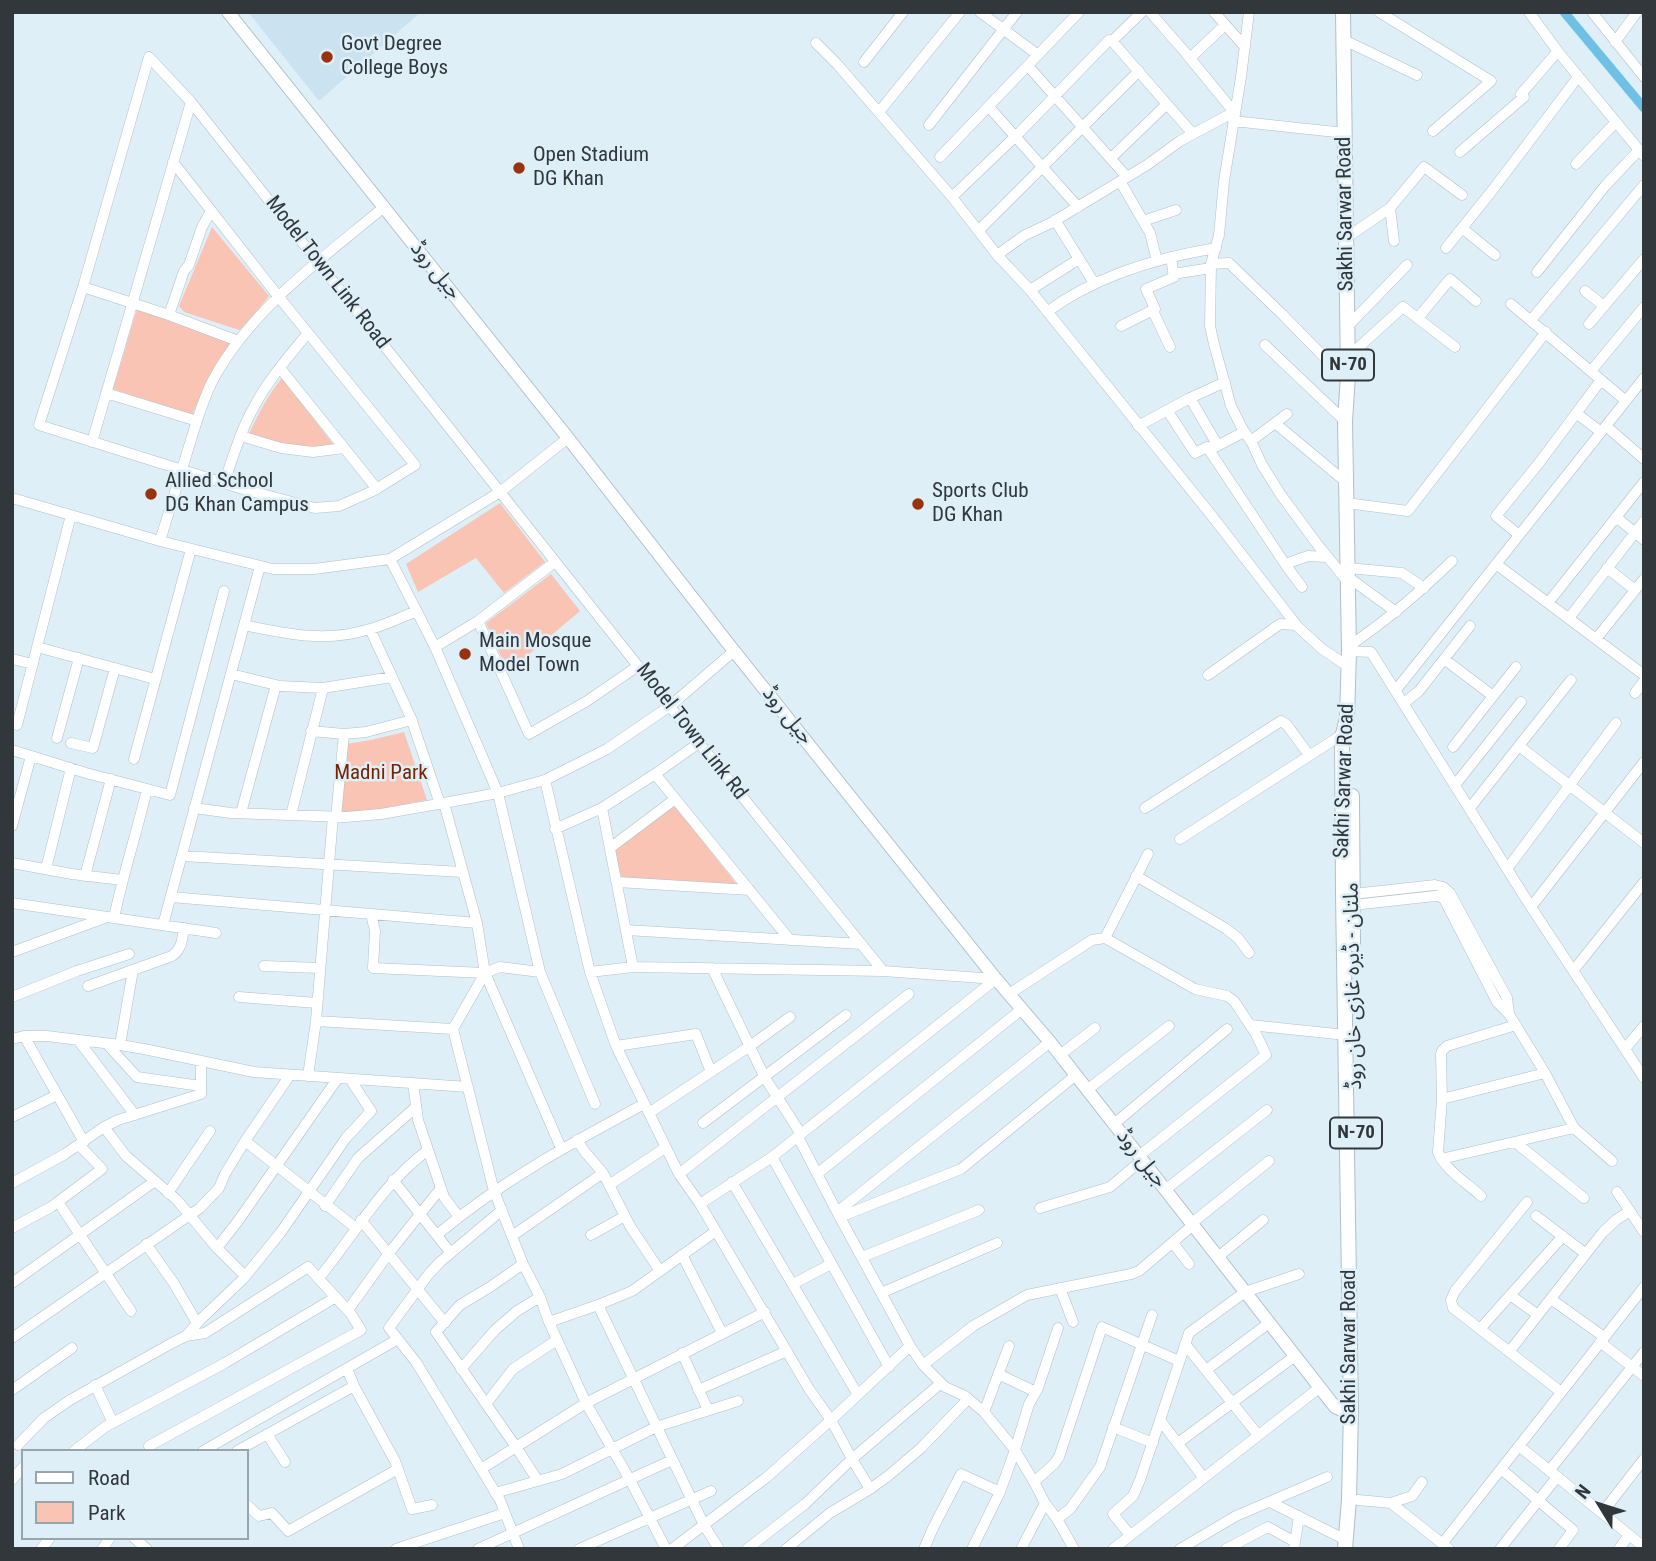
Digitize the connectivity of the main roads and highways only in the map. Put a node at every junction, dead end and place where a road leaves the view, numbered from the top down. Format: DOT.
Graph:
graph roads {
  1 [pos="228,12"];
  2 [pos="1343,12"];
  3 [pos="1347,718"];
  4 [pos="1349,980"];
  5 [pos="1352,1139"];
  6 [pos="1353,1273"];
  7 [pos="1351,1411"];
  8 [pos="1348,1546"];
  1 -- 7 [label="main road, جیل روڈ"];
  2 -- 3 [label="highway, Sakhi Sarwar Road / N-70"];
  3 -- 4 [label="highway, ملتان - ڈیرہ غازی خان روڈ / N-70"];
  3 -- 4 [label="highway, Sakhi Sarwar Road / N-70"];
  4 -- 5 [label="highway, ملتان - ڈیرہ غازی خان روڈ / N-70"];
  4 -- 5 [label="highway, Sakhi Sarwar Road / N-70"];
  5 -- 6 [label="highway, Sakhi Sarwar Road / N-70"];
  6 -- 7 [label="highway, Sakhi Sarwar Road / N-70"];
  6 -- 8 [label="highway, N-70"];
  7 -- 8 [label="highway, Sakhi Sarwar Road / N-70"];
}
